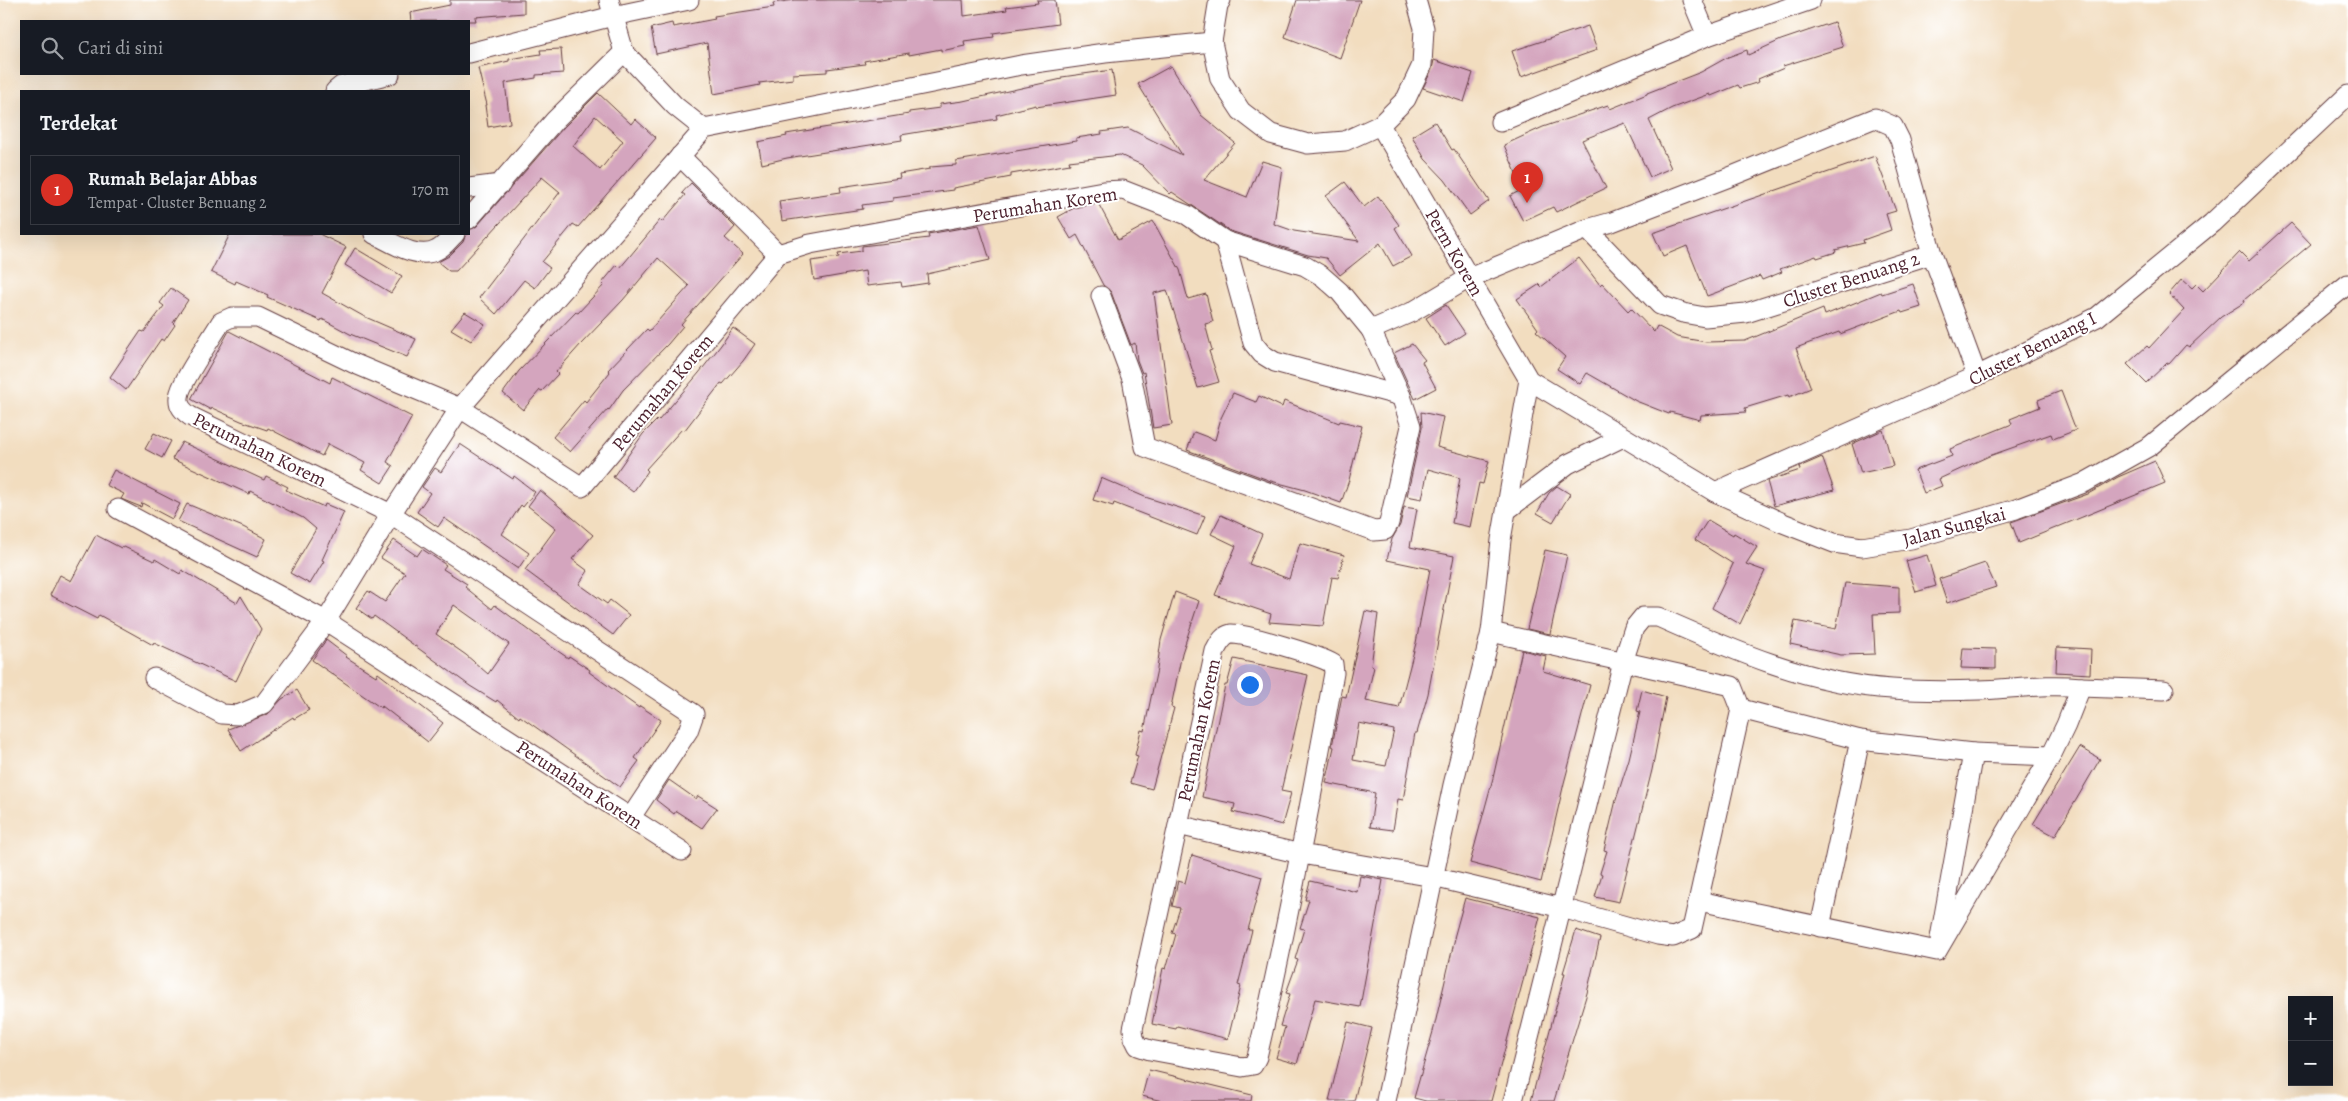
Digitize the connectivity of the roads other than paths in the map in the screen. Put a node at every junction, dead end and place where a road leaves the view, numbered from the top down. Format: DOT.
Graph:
graph roads {
  1 [pos="689,0"];
  2 [pos="1221,0"];
  3 [pos="1416,0"];
  4 [pos="1692,0"];
  5 [pos="1811,0"];
  6 [pos="612,8"];
  7 [pos="1707,36"];
  8 [pos="1212,42"];
  9 [pos="624,52"];
  10 [pos="470,53"];
  11 [pos="386,75"];
  12 [pos="336,90"];
  13 [pos="2348,95"];
  14 [pos="1500,122"];
  15 [pos="1380,126"];
  16 [pos="704,130"];
  17 [pos="680,156"];
  18 [pos="501,184"];
  19 [pos="470,188"];
  20 [pos="470,218"];
  21 [pos="1587,230"];
  22 [pos="376,235"];
  23 [pos="454,235"];
  24 [pos="1225,241"];
  25 [pos="778,254"];
  26 [pos="1932,254"];
  27 [pos="1469,278"];
  28 [pos="2348,284"];
  29 [pos="1101,296"];
  30 [pos="1371,330"];
  31 [pos="1977,376"];
  32 [pos="1529,380"];
  33 [pos="1401,396"];
  34 [pos="460,408"];
  35 [pos="1623,437"];
  36 [pos="1715,492"];
  37 [pos="118,509"];
  38 [pos="1507,510"];
  39 [pos="391,514"];
  40 [pos="326,621"];
  41 [pos="1491,632"];
  42 [pos="1623,662"];
  43 [pos="154,678"];
  44 [pos="2081,687"];
  45 [pos="2164,690"];
  46 [pos="1741,709"];
  47 [pos="1860,740"];
  48 [pos="1973,753"];
  49 [pos="2051,756"];
  50 [pos="631,817"];
  51 [pos="1178,825"];
  52 [pos="682,851"];
  53 [pos="1301,854"];
  54 [pos="1433,877"];
  55 [pos="1699,901"];
  56 [pos="1562,908"];
  57 [pos="1820,927"];
  58 [pos="1937,952"];
  59 [pos="1386,1101"];
  60 [pos="1513,1101"];
  1 -- 6 [label="street"];
  2 -- 8 [label="street"];
  3 -- 15 [label="street"];
  4 -- 7 [label="street"];
  5 -- 7 [label="street"];
  6 -- 9 [label="street"];
  6 -- 10 [label="street"];
  7 -- 14 [label="street"];
  8 -- 15 [label="street"];
  8 -- 16 [label="street"];
  9 -- 16 [label="street"];
  9 -- 18 [label="street"];
  11 -- 12 [label="street"];
  13 -- 31 [label="street, Cluster Benuang I"];
  15 -- 27 [label="street, Perm Korem"];
  16 -- 17 [label="street"];
  17 -- 25 [label="street"];
  17 -- 34 [label="street"];
  18 -- 19 [label="street"];
  18 -- 20 [label="street"];
  21 -- 26 [label="street, Cluster Benuang 2"];
  21 -- 26 [label="street, Cluster Benuang 2"];
  21 -- 27 [label="street"];
  22 -- 23 [label="street"];
  24 -- 25 [label="street, Perumahan Korem"];
  24 -- 30 [label="street, Perumahan Korem"];
  24 -- 33 [label="street"];
  25 -- 34 [label="street, Perumahan Korem"];
  26 -- 31 [label="street"];
  27 -- 30 [label="street"];
  27 -- 32 [label="street, Perm Korem"];
  28 -- 36 [label="street, Jalan Sungkai"];
  29 -- 33 [label="street, Perumahan Korem"];
  30 -- 33 [label="street, Perumahan Korem"];
  31 -- 36 [label="street, Cluster Benuang I"];
  32 -- 35 [label="street, Jalan Sungkai"];
  32 -- 38 [label="street"];
  34 -- 39 [label="street"];
  34 -- 39 [label="street, Perumahan Korem"];
  35 -- 36 [label="street, Jalan Sungkai"];
  35 -- 38 [label="street"];
  37 -- 40 [label="street, Perumahan Korem"];
  38 -- 41 [label="street"];
  39 -- 40 [label="street"];
  39 -- 50 [label="street, Perumahan Korem"];
  40 -- 43 [label="street"];
  40 -- 50 [label="street, Perumahan Korem"];
  41 -- 42 [label="street"];
  41 -- 54 [label="street"];
  42 -- 44 [label="street"];
  42 -- 46 [label="street"];
  42 -- 56 [label="street"];
  44 -- 45 [label="street"];
  44 -- 49 [label="street"];
  46 -- 47 [label="street"];
  46 -- 55 [label="street"];
  47 -- 48 [label="street"];
  47 -- 57 [label="street"];
  48 -- 49 [label="street"];
  48 -- 58 [label="street"];
  49 -- 58 [label="street"];
  50 -- 52 [label="street, Perumahan Korem"];
  51 -- 53 [label="street, Perumahan Korem"];
  51 -- 53 [label="street, Perumahan Korem"];
  51 -- 53 [label="street, Perumahan Korem"];
  53 -- 54 [label="street"];
  54 -- 56 [label="street"];
  54 -- 59 [label="street"];
  55 -- 56 [label="street"];
  55 -- 57 [label="street"];
  56 -- 60 [label="street"];
  57 -- 58 [label="street"];
}
